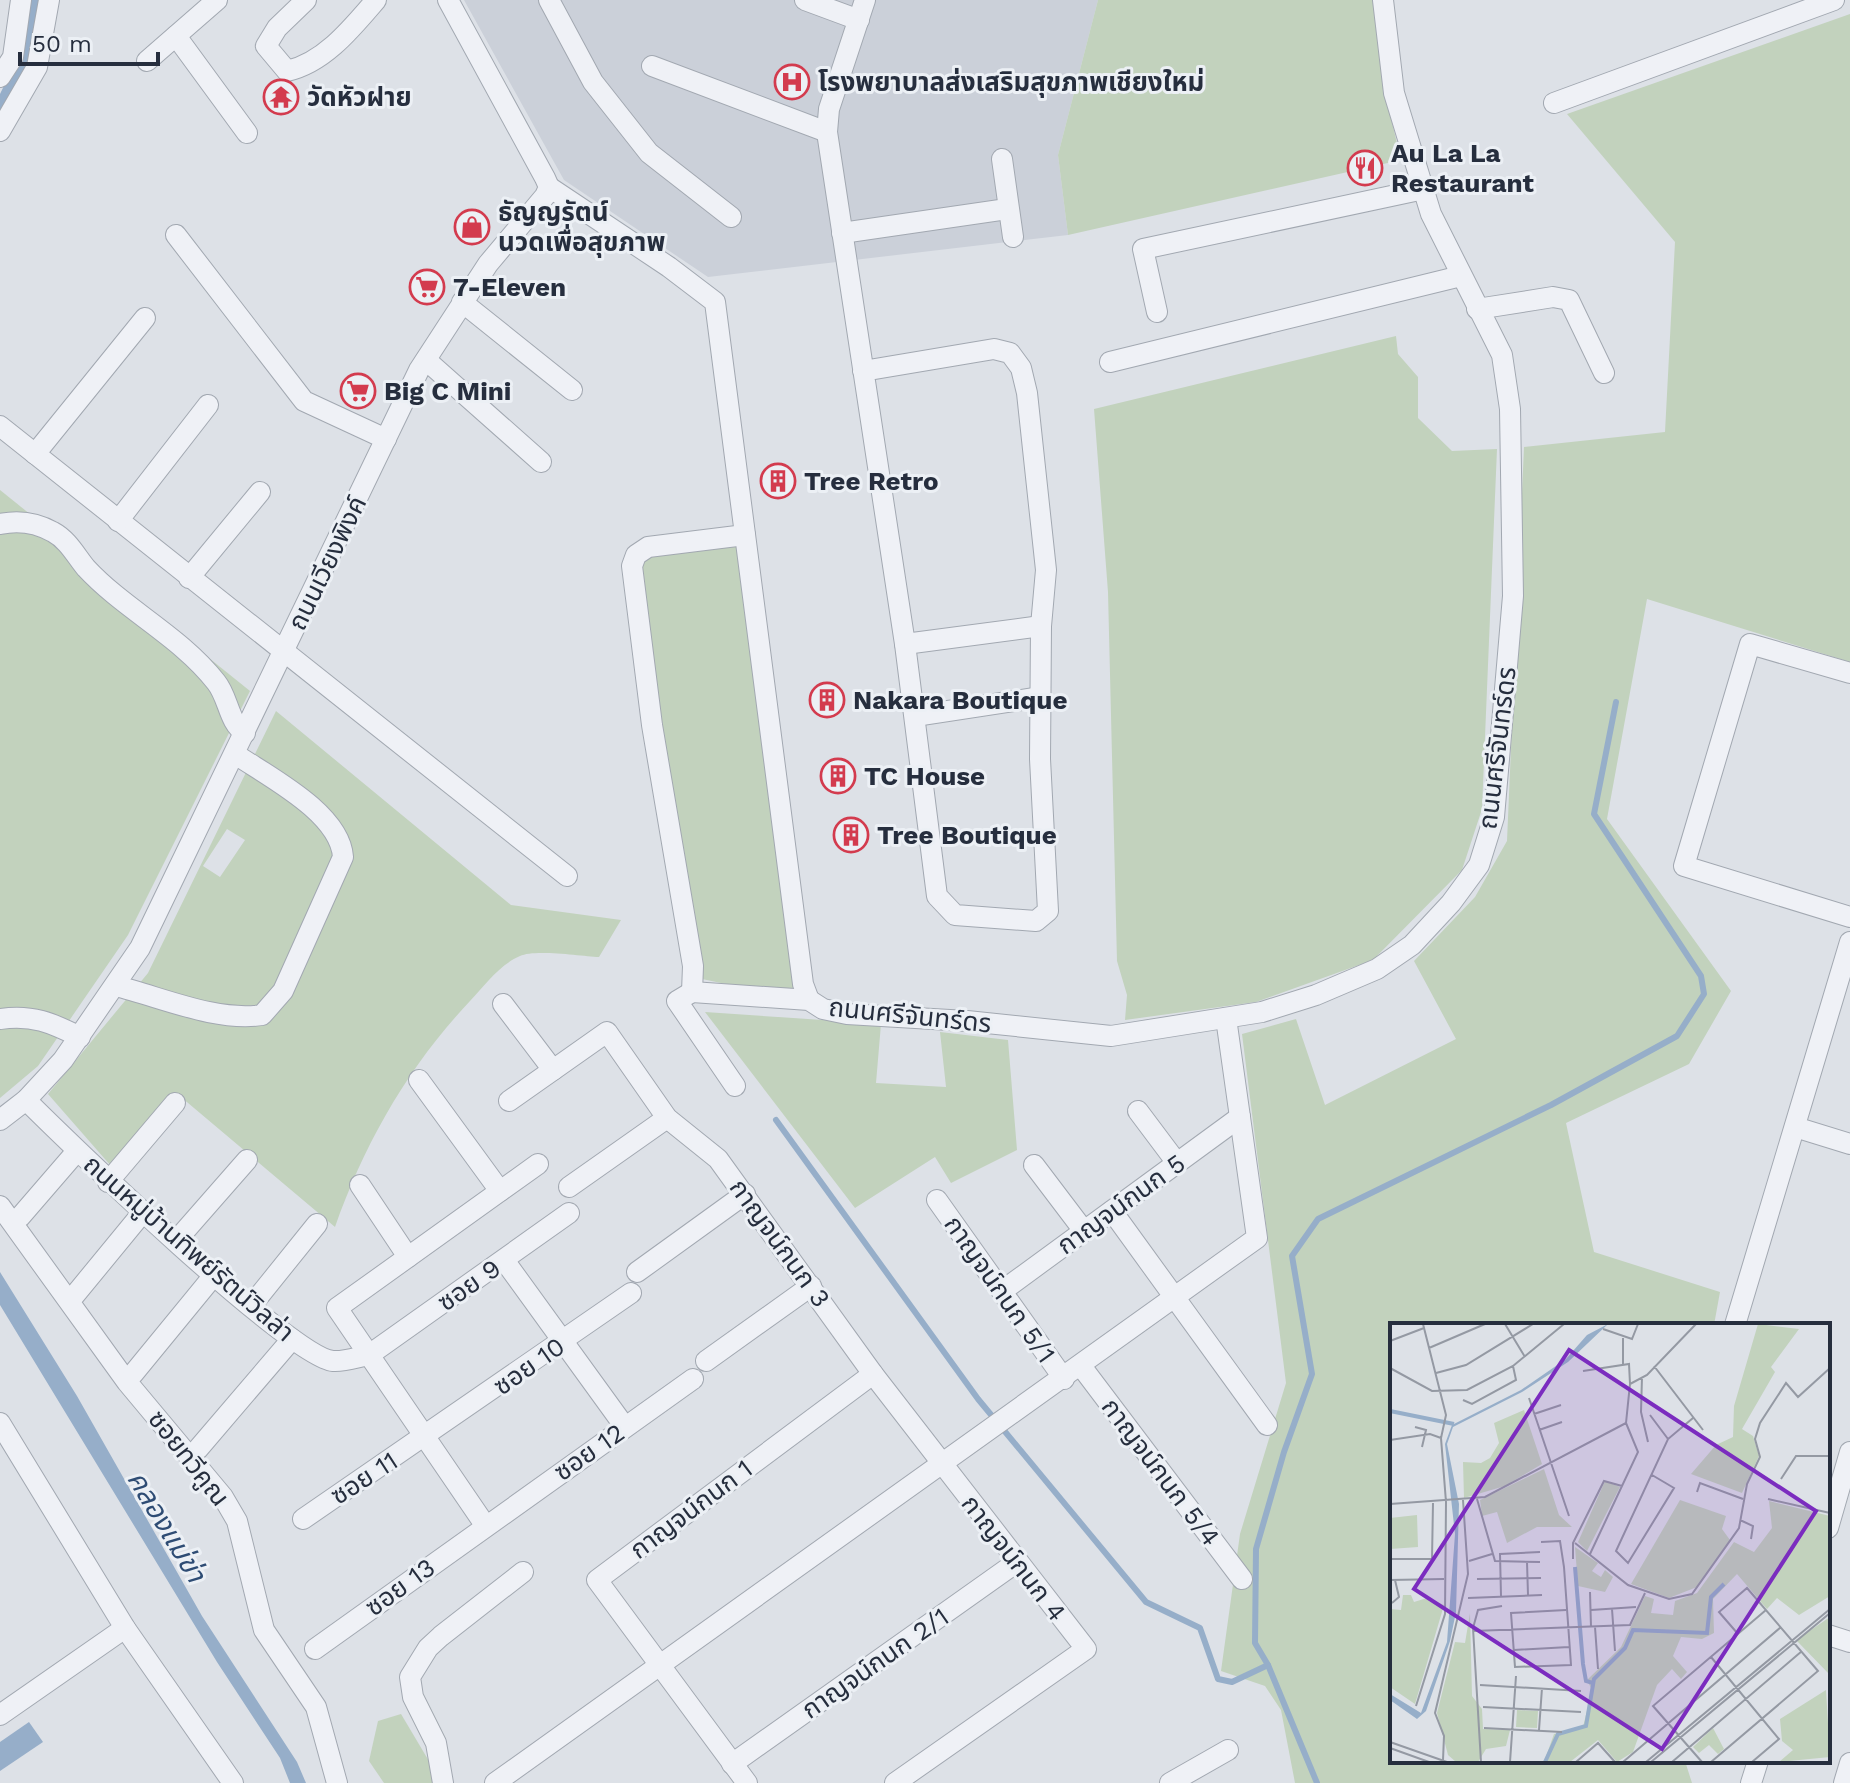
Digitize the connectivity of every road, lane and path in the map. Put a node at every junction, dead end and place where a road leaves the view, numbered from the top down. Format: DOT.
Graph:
graph roads {
  1 [pos="21,0"];
  2 [pos="49,0"];
  3 [pos="217,0"];
  4 [pos="306,0"];
  5 [pos="376,0"];
  6 [pos="448,0"];
  7 [pos="549,0"];
  8 [pos="805,0"];
  9 [pos="1383,0"];
  10 [pos="1834,0"];
  11 [pos="862,10"];
  12 [pos="176,36"];
  13 [pos="147,61"];
  14 [pos="652,66"];
  15 [pos="0,77"];
  16 [pos="0,84"];
  17 [pos="23,94"];
  18 [pos="1554,103"];
  19 [pos="0,131"];
  20 [pos="827,132"];
  21 [pos="247,133"];
  22 [pos="1002,159"];
  23 [pos="549,187"];
  24 [pos="1424,189"];
  25 [pos="1007,209"];
  26 [pos="731,217"];
  27 [pos="842,233"];
  28 [pos="176,235"];
  29 [pos="1013,237"];
  30 [pos="1461,276"];
  31 [pos="462,302"];
  32 [pos="1477,309"];
  33 [pos="1157,312"];
  34 [pos="145,318"];
  35 [pos="426,360"];
  36 [pos="1110,362"];
  37 [pos="863,371"];
  38 [pos="1604,373"];
  39 [pos="572,390"];
  40 [pos="208,405"];
  41 [pos="0,426"];
  42 [pos="386,439"];
  43 [pos="35,454"];
  44 [pos="541,462"];
  45 [pos="260,492"];
  46 [pos="118,521"];
  47 [pos="0,524"];
  48 [pos="745,535"];
  49 [pos="189,578"];
  50 [pos="1041,626"];
  51 [pos="905,644"];
  52 [pos="285,651"];
  53 [pos="1850,673"];
  54 [pos="1041,697"];
  55 [pos="915,716"];
  56 [pos="245,733"];
  57 [pos="235,754"];
  58 [pos="567,876"];
  59 [pos="1850,917"];
  60 [pos="1850,942"];
  61 [pos="116,986"];
  62 [pos="692,992"];
  63 [pos="809,1000"];
  64 [pos="503,1004"];
  65 [pos="1226,1018"];
  66 [pos="0,1019"];
  67 [pos="80,1037"];
  68 [pos="553,1070"];
  69 [pos="419,1080"];
  70 [pos="735,1086"];
  71 [pos="26,1100"];
  72 [pos="509,1101"];
  73 [pos="175,1103"];
  74 [pos="1138,1111"];
  75 [pos="1240,1117"];
  76 [pos="667,1118"];
  77 [pos="0,1120"];
  78 [pos="1795,1127"];
  79 [pos="1850,1144"];
  80 [pos="77,1151"];
  81 [pos="247,1160"];
  82 [pos="1177,1163"];
  83 [pos="538,1164"];
  84 [pos="1034,1165"];
  85 [pos="108,1182"];
  86 [pos="360,1185"];
  87 [pos="569,1187"];
  88 [pos="500,1191"];
  89 [pos="745,1194"];
  90 [pos="937,1200"];
  91 [pos="0,1206"];
  92 [pos="1112,1211"];
  93 [pos="143,1212"];
  94 [pos="569,1213"];
  95 [pos="20,1217"];
  96 [pos="317,1224"];
  97 [pos="1084,1231"];
  98 [pos="176,1241"];
  99 [pos="408,1257"];
  100 [pos="504,1260"];
  101 [pos="637,1272"];
  102 [pos="215,1274"];
  103 [pos="811,1286"];
  104 [pos="1002,1291"];
  105 [pos="631,1293"];
  106 [pos="74,1296"];
  107 [pos="1175,1299"];
  108 [pos="251,1306"];
  109 [pos="1736,1323"];
  110 [pos="292,1339"];
  111 [pos="563,1342"];
  112 [pos="369,1355"];
  113 [pos="706,1361"];
  114 [pos="1081,1366"];
  115 [pos="133,1374"];
  116 [pos="873,1374"];
  117 [pos="693,1379"];
  118 [pos="1064,1379"];
  119 [pos="0,1423"];
  120 [pos="1267,1425"];
  121 [pos="625,1427"];
  122 [pos="426,1437"];
  123 [pos="198,1449"];
  124 [pos="1850,1452"];
  125 [pos="942,1466"];
  126 [pos="303,1519"];
  127 [pos="1830,1521"];
  128 [pos="485,1525"];
  129 [pos="1017,1562"];
  130 [pos="523,1572"];
  131 [pos="1242,1579"];
  132 [pos="125,1628"];
  133 [pos="1830,1636"];
  134 [pos="1850,1642"];
  135 [pos="315,1649"];
  136 [pos="661,1667"];
  137 [pos="0,1715"];
  138 [pos="1228,1750"];
  139 [pos="1757,1763"];
  140 [pos="1850,1763"];
  141 [pos="732,1764"];
  142 [pos="233,1783"];
  143 [pos="337,1783"];
  144 [pos="443,1783"];
  145 [pos="495,1783"];
  146 [pos="747,1783"];
  147 [pos="895,1783"];
  148 [pos="1170,1783"];
  149 [pos="1751,1783"];
  150 [pos="1844,1783"];
  1 -- 15 [label="street"];
  2 -- 17 [label="street"];
  3 -- 12 [label="street"];
  4 -- 5 [label="street"];
  6 -- 23 [label="street"];
  7 -- 26 [label="street"];
  8 -- 11 [label="street"];
  9 -- 24 [label="street, ถนนศรีจันทร์ดร"];
  10 -- 18 [label="street"];
  11 -- 20 [label="street"];
  12 -- 13 [label="street"];
  12 -- 21 [label="street"];
  14 -- 20 [label="street"];
  16 -- 17 [label="street"];
  17 -- 19 [label="street"];
  20 -- 27 [label="street"];
  22 -- 25 [label="street"];
  23 -- 31 [label="street, ถนนเวียงพิงค์"];
  23 -- 48 [label="street"];
  24 -- 30 [label="street, ถนนศรีจันทร์ดร"];
  24 -- 33 [label="street"];
  25 -- 27 [label="street"];
  25 -- 29 [label="street"];
  27 -- 37 [label="street"];
  28 -- 42 [label="street"];
  30 -- 32 [label="street, ถนนศรีจันทร์ดร"];
  30 -- 36 [label="street"];
  31 -- 35 [label="street, ถนนเวียงพิงค์"];
  31 -- 39 [label="street"];
  32 -- 38 [label="street"];
  32 -- 65 [label="street, ถนนศรีจันทร์ดร"];
  34 -- 43 [label="street"];
  35 -- 42 [label="street, ถนนเวียงพิงค์"];
  35 -- 44 [label="street"];
  37 -- 50 [label="street"];
  37 -- 51 [label="street"];
  40 -- 46 [label="street"];
  41 -- 43 [label="street"];
  42 -- 52 [label="street, ถนนเวียงพิงค์"];
  43 -- 46 [label="street"];
  45 -- 49 [label="street"];
  46 -- 49 [label="street"];
  47 -- 56 [label="street"];
  48 -- 62 [label="street"];
  48 -- 63 [label="street"];
  49 -- 52 [label="street"];
  50 -- 51 [label="street"];
  50 -- 54 [label="street"];
  51 -- 55 [label="street"];
  52 -- 56 [label="street, ถนนเวียงพิงค์"];
  52 -- 58 [label="street"];
  53 -- 59 [label="street"];
  54 -- 55 [label="street"];
  54 -- 55 [label="street"];
  56 -- 57 [label="street, ถนนเวียงพิงค์"];
  57 -- 61 [label="street, ถนนเวียงพิงค์"];
  57 -- 61 [label="street"];
  60 -- 78 [label="street"];
  61 -- 67 [label="street, ถนนเวียงพิงค์"];
  62 -- 63 [label="street, ถนนศรีจันทร์ดร"];
  62 -- 70 [label="street"];
  63 -- 65 [label="street, ถนนศรีจันทร์ดร"];
  64 -- 68 [label="street"];
  65 -- 75 [label="street"];
  66 -- 67 [label="street"];
  67 -- 71 [label="street, ถนนเวียงพิงค์"];
  68 -- 72 [label="street"];
  68 -- 76 [label="street, กาญจน์กนก 3"];
  69 -- 88 [label="street"];
  71 -- 77 [label="street, ถนนเวียงพิงค์"];
  71 -- 80 [label="street, ถนนหมู่บ้านทิพย์รัตน์วิลล่า"];
  73 -- 85 [label="street"];
  74 -- 82 [label="street"];
  75 -- 82 [label="street, กาญจน์กนก 5"];
  75 -- 107 [label="street"];
  76 -- 87 [label="street"];
  76 -- 89 [label="street, กาญจน์กนก 3"];
  78 -- 79 [label="street"];
  78 -- 109 [label="street"];
  80 -- 85 [label="street, ถนนหมู่บ้านทิพย์รัตน์วิลล่า"];
  80 -- 95 [label="street"];
  81 -- 98 [label="street"];
  82 -- 92 [label="street, กาญจน์กนก 5"];
  83 -- 88 [label="street"];
  84 -- 97 [label="street"];
  85 -- 93 [label="street, ถนนหมู่บ้านทิพย์รัตน์วิลล่า"];
  86 -- 99 [label="street"];
  88 -- 99 [label="street"];
  89 -- 101 [label="street"];
  89 -- 103 [label="street, กาญจน์กนก 3"];
  90 -- 104 [label="street, กาญจน์กนก 5/1"];
  91 -- 143 [label="street, ซอยทวีคูณ"];
  92 -- 97 [label="street, กาญจน์กนก 5"];
  92 -- 107 [label="street"];
  93 -- 98 [label="street, ถนนหมู่บ้านทิพย์รัตน์วิลล่า"];
  93 -- 106 [label="street"];
  94 -- 100 [label="street, ซอย 9"];
  96 -- 108 [label="street"];
  97 -- 104 [label="street, กาญจน์กนก 5"];
  98 -- 102 [label="street, ถนนหมู่บ้านทิพย์รัตน์วิลล่า"];
  99 -- 112 [label="street"];
  100 -- 111 [label="street"];
  100 -- 112 [label="street, ซอย 9"];
  102 -- 108 [label="street, ถนนหมู่บ้านทิพย์รัตน์วิลล่า"];
  102 -- 115 [label="street"];
  103 -- 113 [label="street"];
  103 -- 116 [label="street, กาญจน์กนก 3"];
  104 -- 118 [label="street, กาญจน์กนก 5/1"];
  105 -- 111 [label="street, ซอย 10"];
  107 -- 114 [label="street"];
  107 -- 120 [label="street"];
  108 -- 110 [label="street, ถนนหมู่บ้านทิพย์รัตน์วิลล่า"];
  110 -- 112 [label="street, ถนนหมู่บ้านทิพย์รัตน์วิลล่า"];
  110 -- 123 [label="street"];
  111 -- 121 [label="street"];
  111 -- 122 [label="street, ซอย 10"];
  112 -- 122 [label="street"];
  114 -- 118 [label="street"];
  114 -- 131 [label="street, กาญจน์กนก 5/4"];
  116 -- 125 [label="street, กาญจน์กนก 3"];
  116 -- 136 [label="street, กาญจน์กนก 1"];
  117 -- 121 [label="street, ซอย 12"];
  118 -- 125 [label="street"];
  119 -- 132 [label="street"];
  121 -- 128 [label="street, ซอย 12"];
  122 -- 126 [label="street, ซอย 11"];
  122 -- 128 [label="street"];
  124 -- 127 [label="street"];
  125 -- 129 [label="street, กาญจน์กนก 4"];
  125 -- 136 [label="street"];
  128 -- 135 [label="street, ซอย 13"];
  129 -- 141 [label="street, กาญจน์กนก 2/1"];
  129 -- 147 [label="street, กาญจน์กนก 4"];
  130 -- 144 [label="street"];
  132 -- 137 [label="street"];
  132 -- 142 [label="street"];
  133 -- 134 [label="street"];
  136 -- 141 [label="street"];
  136 -- 145 [label="street"];
  138 -- 148 [label="street"];
  139 -- 149 [label="street"];
  140 -- 150 [label="street"];
  141 -- 146 [label="street"];
}
